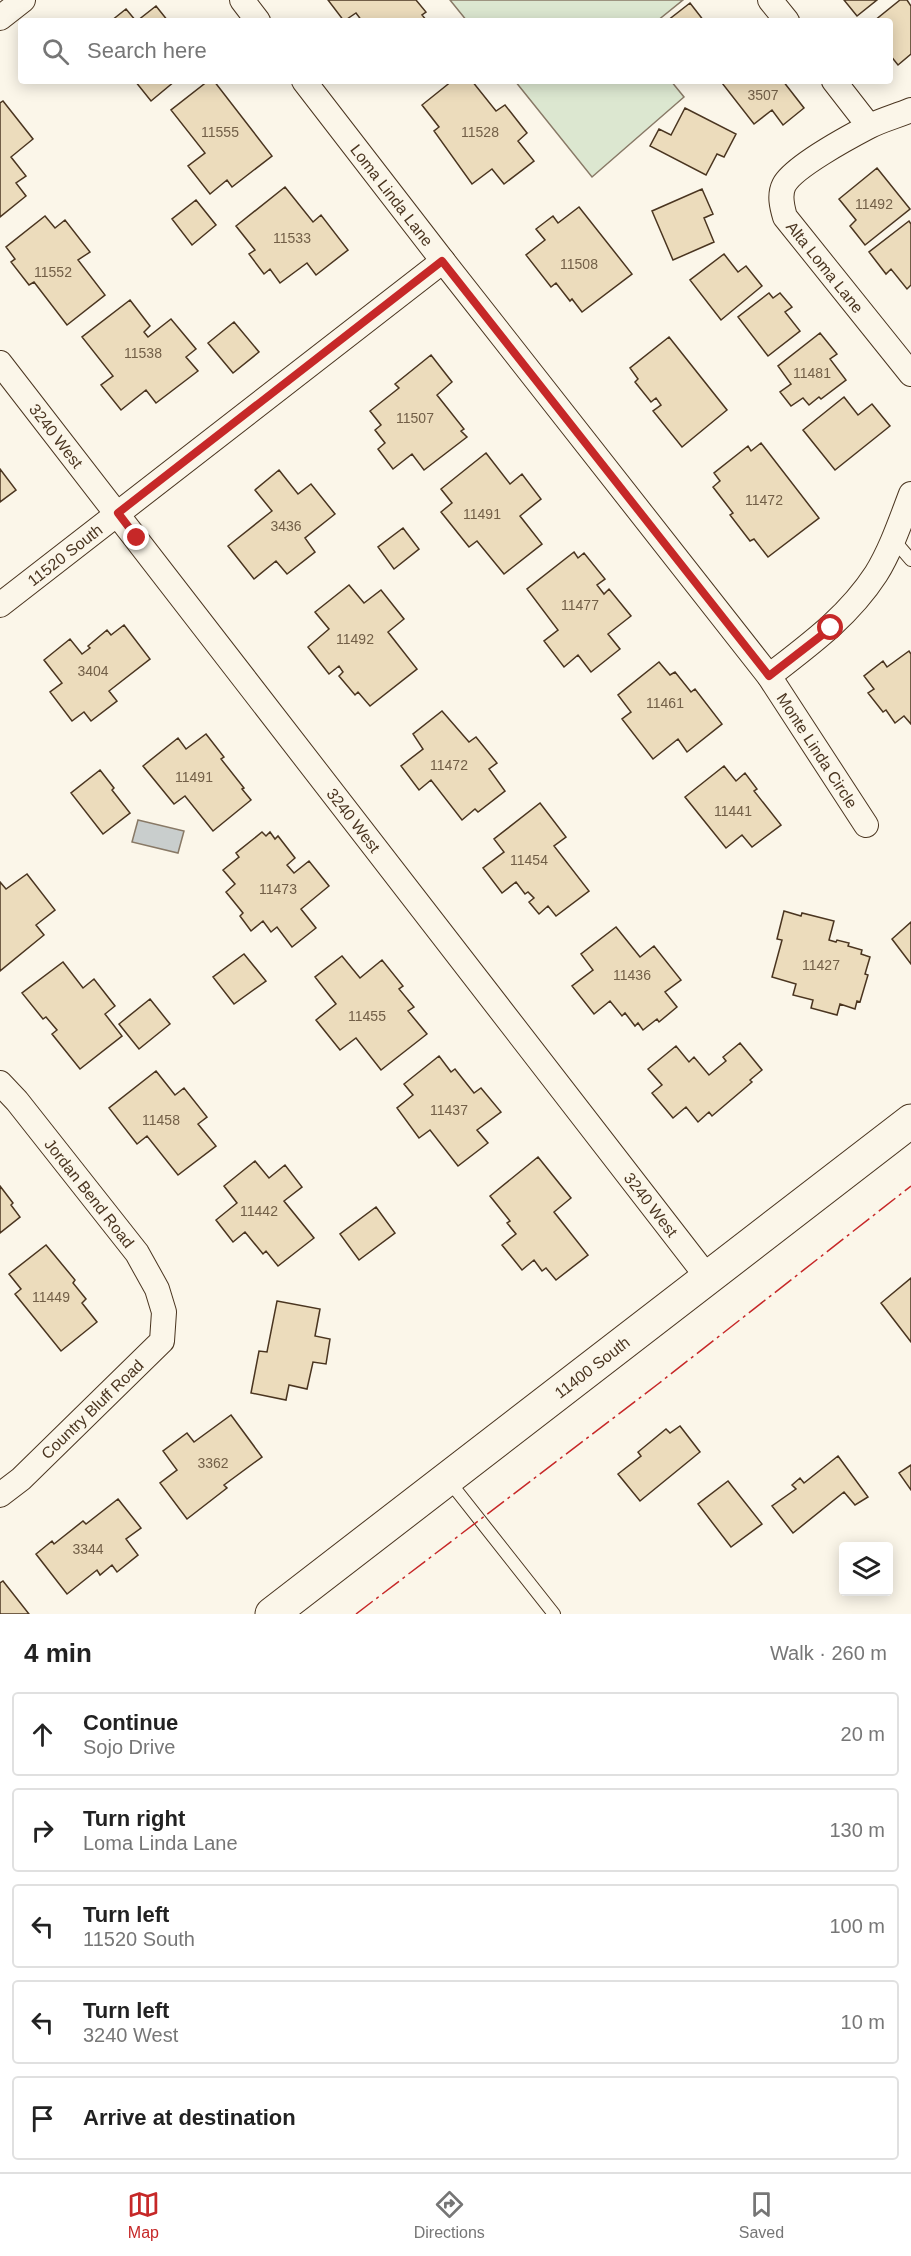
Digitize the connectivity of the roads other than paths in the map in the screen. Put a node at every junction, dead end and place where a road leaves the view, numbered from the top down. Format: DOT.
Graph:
graph roads {
  1 [pos="23,0"];
  2 [pos="242,0"];
  3 [pos="770,0"];
  4 [pos="0,18"];
  5 [pos="256,18"];
  6 [pos="785,18"];
  7 [pos="306,84"];
  8 [pos="836,84"];
  9 [pos="911,110"];
  10 [pos="869,126"];
  11 [pos="442,261"];
  12 [pos="0,363"];
  13 [pos="911,374"];
  14 [pos="911,494"];
  15 [pos="118,513"];
  16 [pos="893,539"];
  17 [pos="911,560"];
  18 [pos="0,604"];
  19 [pos="769,676"];
  20 [pos="866,825"];
  21 [pos="0,1083"];
  22 [pos="911,1122"];
  23 [pos="708,1278"];
  24 [pos="164,1312"];
  25 [pos="447,1479"];
  26 [pos="0,1495"];
  27 [pos="272,1614"];
  28 [pos="554,1614"];
  1 -- 4 [label="street"];
  2 -- 5 [label="street"];
  3 -- 6 [label="street"];
  7 -- 11 [label="street, Loma Linda Lane"];
  8 -- 10 [label="street"];
  9 -- 10 [label="street, Alta Loma Lane"];
  10 -- 13 [label="street, Alta Loma Lane"];
  11 -- 15 [label="street, 11520 South"];
  11 -- 19 [label="street, Loma Linda Lane"];
  12 -- 15 [label="street, 3240 West"];
  14 -- 16 [label="street"];
  15 -- 18 [label="street, 11520 South"];
  15 -- 23 [label="street, 3240 West"];
  16 -- 17 [label="lane"];
  16 -- 19 [label="street"];
  19 -- 20 [label="street, Monte Linda Circle"];
  21 -- 24 [label="street, Jordan Bend Road"];
  22 -- 23 [label="main road, 11400 South"];
  23 -- 25 [label="main road, 11400 South"];
  24 -- 26 [label="street, Country Bluff Road"];
  25 -- 27 [label="main road, 11400 South"];
  25 -- 28 [label="lane"];
}
